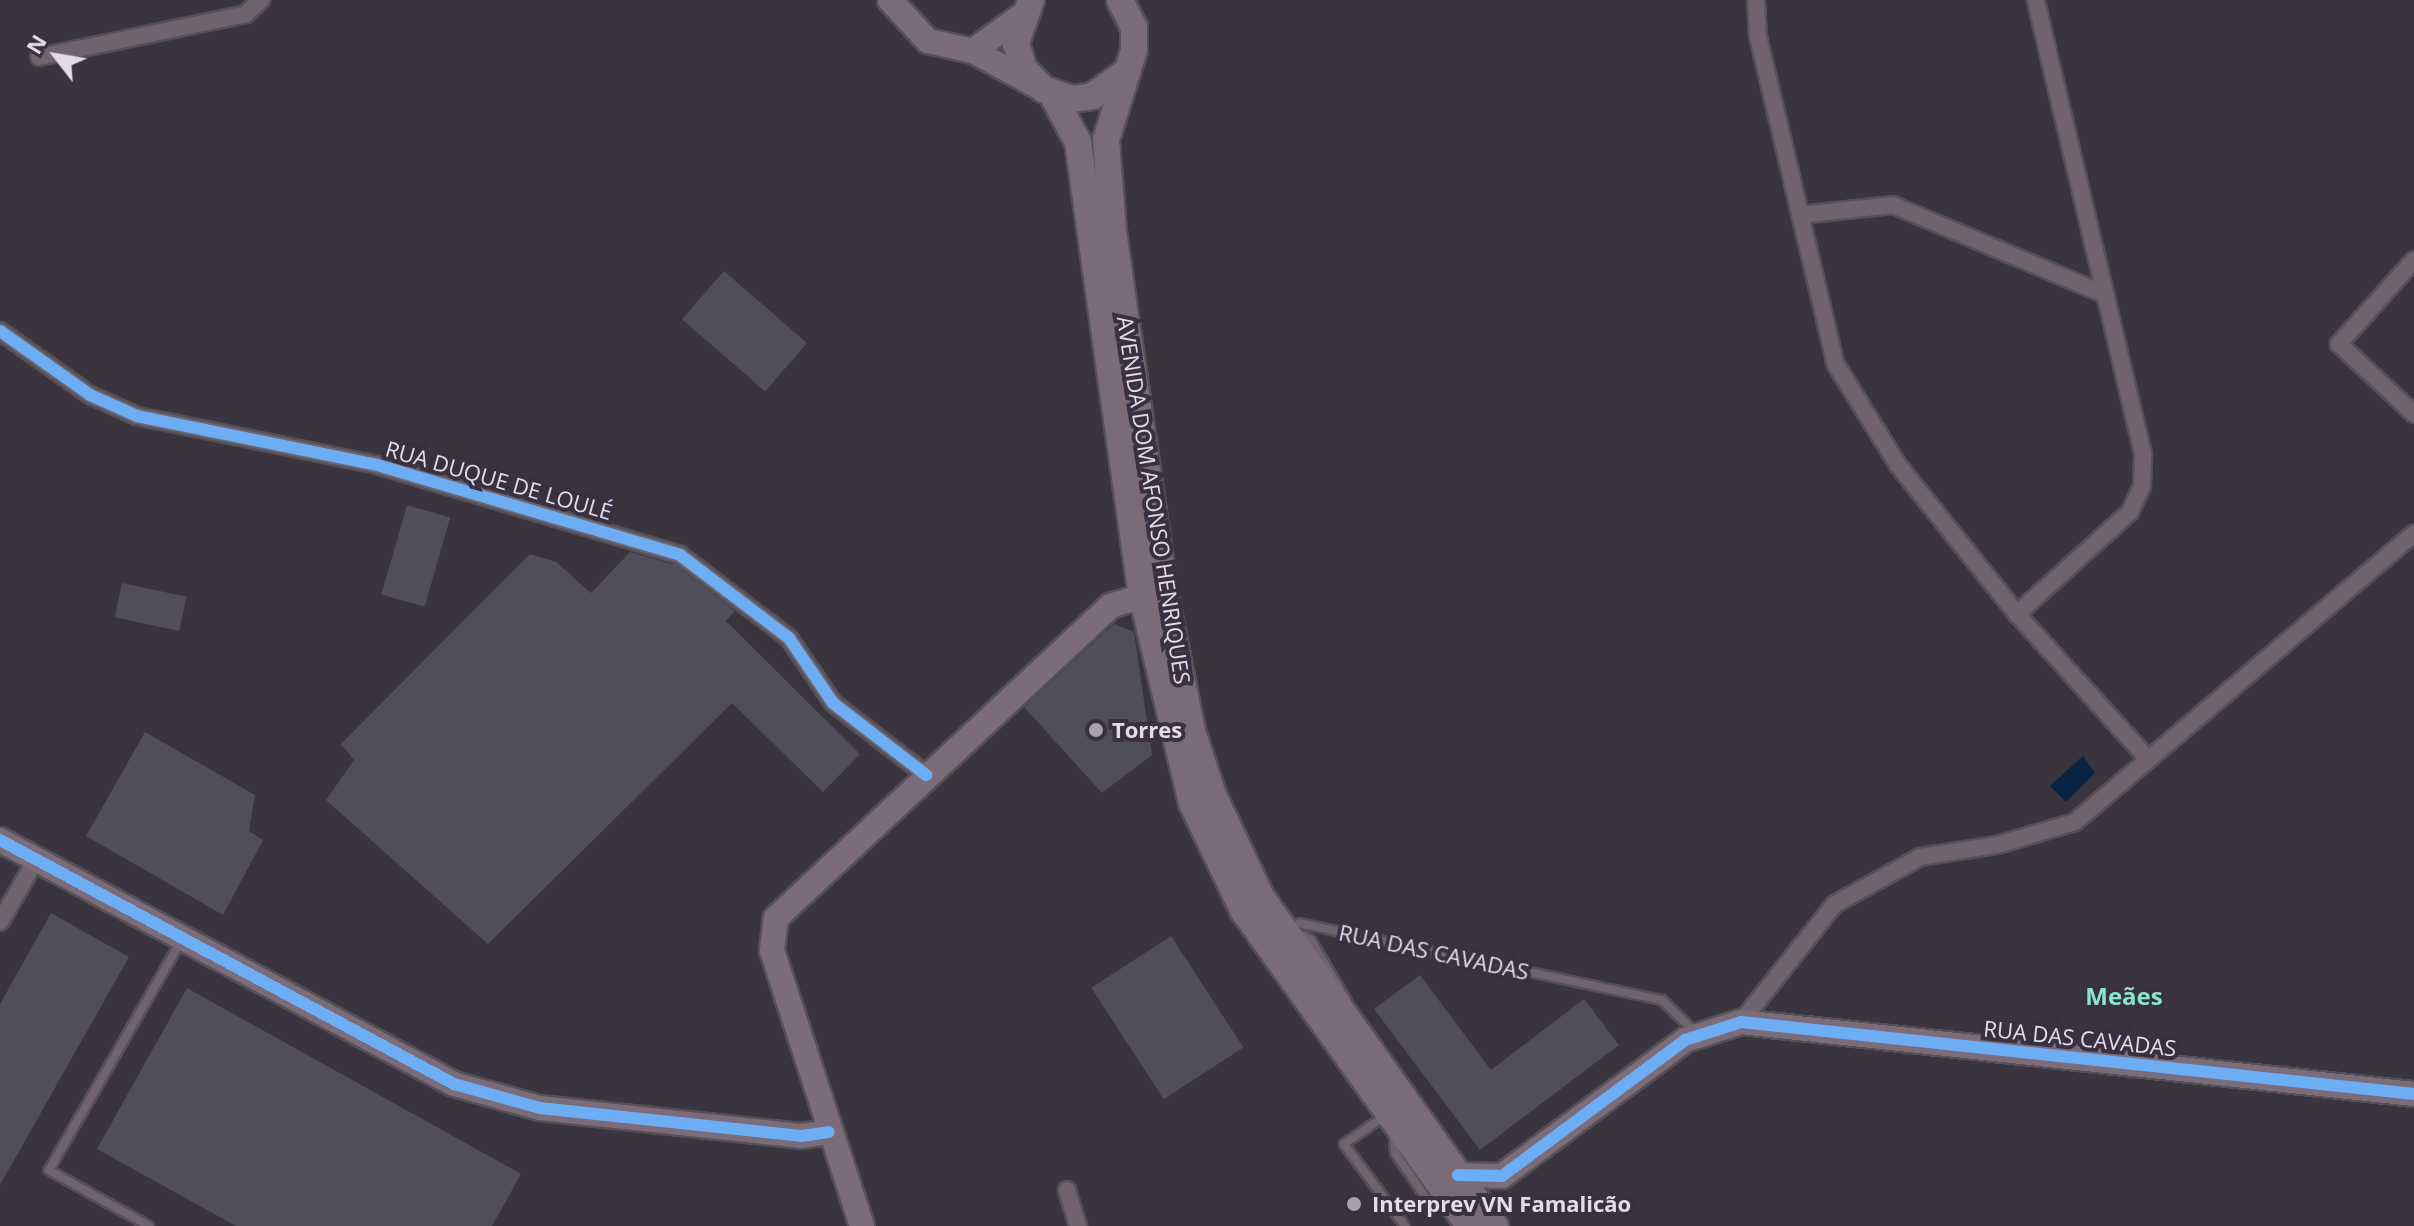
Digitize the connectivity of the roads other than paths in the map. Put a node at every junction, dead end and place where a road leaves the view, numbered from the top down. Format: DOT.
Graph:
graph roads {
  1 [pos="261,0"];
  2 [pos="890,0"];
  3 [pos="1120,0"];
  4 [pos="1140,0"];
  5 [pos="1756,0"];
  6 [pos="2036,0"];
  7 [pos="1026,8"];
  8 [pos="1134,27"];
  9 [pos="973,51"];
  10 [pos="39,57"];
  11 [pos="1126,71"];
  12 [pos="1048,92"];
  13 [pos="1800,215"];
  14 [pos="2414,260"];
  15 [pos="2106,295"];
  16 [pos="0,331"];
  17 [pos="2414,414"];
  18 [pos="2414,533"];
  19 [pos="1142,596"];
  20 [pos="2017,614"];
  21 [pos="2148,759"];
  22 [pos="926,775"];
  23 [pos="0,840"];
  24 [pos="36,860"];
  25 [pos="0,922"];
  26 [pos="1292,927"];
  27 [pos="181,940"];
  28 [pos="1741,1022"];
  29 [pos="1697,1034"];
  30 [pos="2414,1094"];
  31 [pos="1391,1120"];
  32 [pos="829,1132"];
  33 [pos="1458,1175"];
  34 [pos="1502,1176"];
  35 [pos="1067,1190"];
  36 [pos="1470,1220"];
  37 [pos="149,1226"];
  38 [pos="862,1226"];
  39 [pos="1078,1226"];
  40 [pos="1405,1226"];
  1 -- 10 [label="street"];
  2 -- 9 [label="street"];
  3 -- 8 [label="main road"];
  4 -- 8 [label="street"];
  5 -- 13 [label="street"];
  6 -- 15 [label="street"];
  7 -- 9 [label="street"];
  7 -- 12 [label="main road, AVENIDA DOM AFONSO HENRIQUES"];
  8 -- 11 [label="main road, AVENIDA DOM AFONSO HENRIQUES"];
  9 -- 12 [label="street"];
  11 -- 12 [label="main road"];
  11 -- 26 [label="main road, AVENIDA DOM AFONSO HENRIQUES"];
  12 -- 19 [label="main road, AVENIDA DOM AFONSO HENRIQUES"];
  13 -- 15 [label="street"];
  13 -- 20 [label="street"];
  14 -- 17 [label="street"];
  15 -- 20 [label="street"];
  16 -- 22 [label="street, RUA DUQUE DE LOULÉ"];
  18 -- 21 [label="street"];
  19 -- 22 [label="street"];
  19 -- 31 [label="main road, AVENIDA DOM AFONSO HENRIQUES"];
  20 -- 21 [label="street"];
  21 -- 28 [label="street"];
  22 -- 32 [label="street"];
  23 -- 24 [label="street"];
  24 -- 25 [label="street"];
  24 -- 27 [label="street"];
  26 -- 29 [label="lane, RUA DAS CAVADAS"];
  26 -- 33 [label="main road, AVENIDA DOM AFONSO HENRIQUES"];
  27 -- 32 [label="street"];
  27 -- 37 [label="lane"];
  28 -- 29 [label="street"];
  28 -- 30 [label="street, RUA DAS CAVADAS"];
  29 -- 34 [label="street"];
  31 -- 36 [label="main road, AVENIDA DOM AFONSO HENRIQUES"];
  31 -- 40 [label="lane"];
  32 -- 38 [label="street"];
  33 -- 34 [label="street"];
  33 -- 36 [label="main road, AVENIDA DOM AFONSO HENRIQUES"];
  34 -- 36 [label="street"];
  35 -- 39 [label="street"];
}
